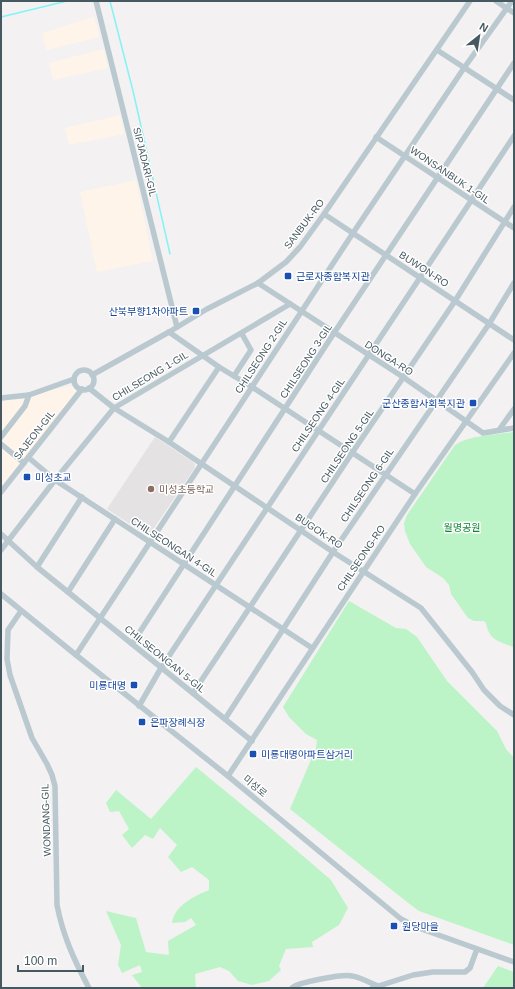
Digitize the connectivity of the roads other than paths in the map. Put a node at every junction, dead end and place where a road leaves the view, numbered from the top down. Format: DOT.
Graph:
graph roads {
  1 [pos="96,1"];
  2 [pos="470,1"];
  3 [pos="496,1"];
  4 [pos="512,1"];
  5 [pos="507,8"];
  6 [pos="514,13"];
  7 [pos="437,50"];
  8 [pos="514,63"];
  9 [pos="464,68"];
  10 [pos="496,89"];
  11 [pos="514,100"];
  12 [pos="514,136"];
  13 [pos="376,137"];
  14 [pos="405,156"];
  15 [pos="438,178"];
  16 [pos="471,200"];
  17 [pos="514,208"];
  18 [pos="324,214"];
  19 [pos="504,222"];
  20 [pos="514,228"];
  21 [pos="353,233"];
  22 [pos="387,256"];
  23 [pos="420,277"];
  24 [pos="258,283"];
  25 [pos="514,283"];
  26 [pos="455,301"];
  27 [pos="290,304"];
  28 [pos="302,311"];
  29 [pos="490,324"];
  30 [pos="177,327"];
  31 [pos="169,332"];
  32 [pos="334,333"];
  33 [pos="242,334"];
  34 [pos="514,340"];
  35 [pos="514,353"];
  36 [pos="202,356"];
  37 [pos="368,356"];
  38 [pos="219,367"];
  39 [pos="92,375"];
  40 [pos="234,376"];
  41 [pos="403,377"];
  42 [pos="74,379"];
  43 [pos="252,387"];
  44 [pos="90,388"];
  45 [pos="82,389"];
  46 [pos="29,395"];
  47 [pos="1,398"];
  48 [pos="436,400"];
  49 [pos="114,408"];
  50 [pos="514,408"];
  51 [pos="285,409"];
  52 [pos="465,421"];
  53 [pos="514,428"];
  54 [pos="499,430"];
  55 [pos="318,431"];
  56 [pos="1,437"];
  57 [pos="169,442"];
  58 [pos="1,444"];
  59 [pos="352,453"];
  60 [pos="29,458"];
  61 [pos="24,464"];
  62 [pos="202,464"];
  63 [pos="385,475"];
  64 [pos="55,480"];
  65 [pos="234,486"];
  66 [pos="1,492"];
  67 [pos="415,494"];
  68 [pos="82,498"];
  69 [pos="268,508"];
  70 [pos="115,519"];
  71 [pos="302,531"];
  72 [pos="1,534"];
  73 [pos="9,540"];
  74 [pos="150,542"];
  75 [pos="1,550"];
  76 [pos="334,552"];
  77 [pos="183,564"];
  78 [pos="37,567"];
  79 [pos="364,571"];
  80 [pos="216,586"];
  81 [pos="68,592"];
  82 [pos="1,594"];
  83 [pos="250,608"];
  84 [pos="22,611"];
  85 [pos="100,618"];
  86 [pos="284,630"];
  87 [pos="132,644"];
  88 [pos="312,648"];
  89 [pos="76,655"];
  90 [pos="161,668"];
  91 [pos="193,693"];
  92 [pos="139,706"];
  93 [pos="514,715"];
  94 [pos="225,719"];
  95 [pos="252,741"];
  96 [pos="228,776"];
  97 [pos="477,949"];
  98 [pos="514,962"];
  99 [pos="375,987"];
  100 [pos="89,988"];
  101 [pos="292,988"];
  1 -- 30 [label="street, SIPJADARI-GIL"];
  2 -- 7 [label="street, SANBUK-RO"];
  3 -- 5 [label="street"];
  4 -- 5 [label="street, CHILSEONG 2-GIL"];
  5 -- 6 [label="street"];
  5 -- 9 [label="street, CHILSEONG 2-GIL"];
  7 -- 9 [label="street"];
  7 -- 13 [label="street, SANBUK-RO"];
  8 -- 10 [label="street, CHILSEONG 3-GIL"];
  9 -- 10 [label="street"];
  9 -- 14 [label="street, CHILSEONG 2-GIL"];
  10 -- 11 [label="street"];
  10 -- 15 [label="street, CHILSEONG 3-GIL"];
  12 -- 16 [label="street, CHILSEONG 4-GIL"];
  13 -- 14 [label="street, WONSANBUK 1-GIL"];
  13 -- 18 [label="street, SANBUK-RO"];
  14 -- 15 [label="street, WONSANBUK 1-GIL"];
  14 -- 21 [label="street, CHILSEONG 2-GIL"];
  15 -- 16 [label="street, WONSANBUK 1-GIL"];
  15 -- 22 [label="street, CHILSEONG 3-GIL"];
  16 -- 19 [label="street, WONSANBUK 1-GIL"];
  16 -- 23 [label="street, CHILSEONG 4-GIL"];
  17 -- 19 [label="street, CHILSEONG 5-GIL"];
  18 -- 21 [label="street, BUWON-RO"];
  18 -- 24 [label="street, SANBUK-RO"];
  19 -- 20 [label="street, WONSANBUK 1-GIL"];
  19 -- 26 [label="street, CHILSEONG 5-GIL"];
  21 -- 22 [label="street, BUWON-RO"];
  21 -- 28 [label="street, CHILSEONG 2-GIL"];
  22 -- 23 [label="street, BUWON-RO"];
  22 -- 32 [label="street, CHILSEONG 3-GIL"];
  23 -- 26 [label="street, BUWON-RO"];
  23 -- 37 [label="street, CHILSEONG 4-GIL"];
  24 -- 27 [label="street, DONGA-RO"];
  24 -- 30 [label="street, SANBUK-RO"];
  25 -- 29 [label="street, CHILSEONG 6-GIL"];
  26 -- 29 [label="street, BUWON-RO"];
  26 -- 41 [label="street, CHILSEONG 5-GIL"];
  27 -- 28 [label="street, DONGA-RO"];
  27 -- 33 [label="street, CHILSEONG 1-GIL"];
  28 -- 32 [label="street, DONGA-RO"];
  28 -- 43 [label="street, CHILSEONG 2-GIL"];
  29 -- 34 [label="street, BUWON-RO"];
  29 -- 48 [label="street, CHILSEONG 6-GIL"];
  30 -- 31 [label="street, SANBUK-RO"];
  31 -- 36 [label="street"];
  31 -- 39 [label="street, SANBUK-RO"];
  32 -- 37 [label="street, DONGA-RO"];
  32 -- 51 [label="street, CHILSEONG 3-GIL"];
  33 -- 36 [label="street, CHILSEONG 1-GIL"];
  33 -- 40 [label="street"];
  35 -- 52 [label="street, CHILSEONG-RO"];
  36 -- 38 [label="street"];
  36 -- 49 [label="street, CHILSEONG 1-GIL"];
  37 -- 41 [label="street, DONGA-RO"];
  37 -- 55 [label="street, CHILSEONG 4-GIL"];
  38 -- 40 [label="street"];
  38 -- 57 [label="street"];
  39 -- 42 [label="street"];
  39 -- 44 [label="street"];
  40 -- 43 [label="street"];
  41 -- 48 [label="street, DONGA-RO"];
  41 -- 59 [label="street, CHILSEONG 5-GIL"];
  42 -- 45 [label="street"];
  42 -- 46 [label="street"];
  43 -- 51 [label="street"];
  43 -- 62 [label="street, CHILSEONG 2-GIL"];
  44 -- 45 [label="street"];
  44 -- 49 [label="street, BUGOK-RO"];
  45 -- 60 [label="street, SAJEON-GIL"];
  46 -- 47 [label="street"];
  46 -- 56 [label="street"];
  48 -- 52 [label="street, DONGA-RO"];
  48 -- 63 [label="street, CHILSEONG 6-GIL"];
  49 -- 57 [label="street, BUGOK-RO"];
  49 -- 64 [label="street, CHILSEONG 1-GIL"];
  50 -- 54 [label="street"];
  51 -- 55 [label="street"];
  51 -- 65 [label="street, CHILSEONG 3-GIL"];
  52 -- 54 [label="street, DONGA-RO"];
  52 -- 67 [label="street, CHILSEONG-RO"];
  53 -- 54 [label="street, DONGA-RO"];
  55 -- 59 [label="street"];
  55 -- 69 [label="street, CHILSEONG 4-GIL"];
  57 -- 62 [label="street, BUGOK-RO"];
  58 -- 61 [label="street"];
  59 -- 63 [label="street"];
  59 -- 71 [label="street, CHILSEONG 5-GIL"];
  60 -- 61 [label="street, SAJEON-GIL"];
  60 -- 64 [label="street, CHILSEONGAN 4-GIL"];
  61 -- 66 [label="street, SAJEON-GIL"];
  62 -- 65 [label="street, BUGOK-RO"];
  62 -- 74 [label="street, CHILSEONG 2-GIL"];
  63 -- 67 [label="street"];
  63 -- 76 [label="street, CHILSEONG 6-GIL"];
  64 -- 68 [label="street, CHILSEONGAN 4-GIL"];
  64 -- 73 [label="street, CHILSEONG 1-GIL"];
  65 -- 69 [label="street, BUGOK-RO"];
  65 -- 77 [label="street, CHILSEONG 3-GIL"];
  67 -- 79 [label="street, CHILSEONG-RO"];
  68 -- 70 [label="street, CHILSEONGAN 4-GIL"];
  68 -- 78 [label="street"];
  69 -- 71 [label="street, BUGOK-RO"];
  69 -- 80 [label="street, CHILSEONG 4-GIL"];
  70 -- 74 [label="street, CHILSEONGAN 4-GIL"];
  70 -- 81 [label="street"];
  71 -- 76 [label="street, BUGOK-RO"];
  71 -- 83 [label="street, CHILSEONG 5-GIL"];
  72 -- 73 [label="street, CHILSEONGAN 5-GIL"];
  73 -- 75 [label="street, CHILSEONG 1-GIL"];
  73 -- 78 [label="street, CHILSEONGAN 5-GIL"];
  74 -- 77 [label="street, CHILSEONGAN 4-GIL"];
  74 -- 85 [label="street, CHILSEONG 2-GIL"];
  76 -- 79 [label="street, BUGOK-RO"];
  76 -- 86 [label="street, CHILSEONG 6-GIL"];
  77 -- 80 [label="street, CHILSEONGAN 4-GIL"];
  77 -- 87 [label="street, CHILSEONG 3-GIL"];
  78 -- 81 [label="street, CHILSEONGAN 5-GIL"];
  79 -- 88 [label="street, CHILSEONG-RO"];
  79 -- 93 [label="street, BUGOK-RO"];
  80 -- 83 [label="street, CHILSEONGAN 4-GIL"];
  80 -- 90 [label="street, CHILSEONG 4-GIL"];
  81 -- 85 [label="street, CHILSEONGAN 5-GIL"];
  82 -- 84 [label="street, 미성로"];
  83 -- 86 [label="street, CHILSEONGAN 4-GIL"];
  83 -- 91 [label="street, CHILSEONG 5-GIL"];
  84 -- 89 [label="street, 미성로"];
  84 -- 100 [label="street, WONDANG-GIL"];
  85 -- 87 [label="street, CHILSEONGAN 5-GIL"];
  85 -- 89 [label="street, CHILSEONG 2-GIL"];
  86 -- 88 [label="street, CHILSEONGAN 4-GIL"];
  86 -- 94 [label="street, CHILSEONG 6-GIL"];
  87 -- 90 [label="street, CHILSEONGAN 5-GIL"];
  88 -- 95 [label="street, CHILSEONG-RO"];
  89 -- 92 [label="street, 미성로"];
  90 -- 91 [label="street, CHILSEONGAN 5-GIL"];
  90 -- 92 [label="street, CHILSEONG 4-GIL"];
  91 -- 94 [label="street, CHILSEONGAN 5-GIL"];
  92 -- 96 [label="street, 미성로"];
  94 -- 95 [label="street, CHILSEONGAN 5-GIL"];
  95 -- 96 [label="street, CHILSEONG-RO"];
  96 -- 97 [label="street, 미성로"];
  97 -- 98 [label="street, 미성로"];
  97 -- 99 [label="street"];
  99 -- 101 [label="street"];
}
